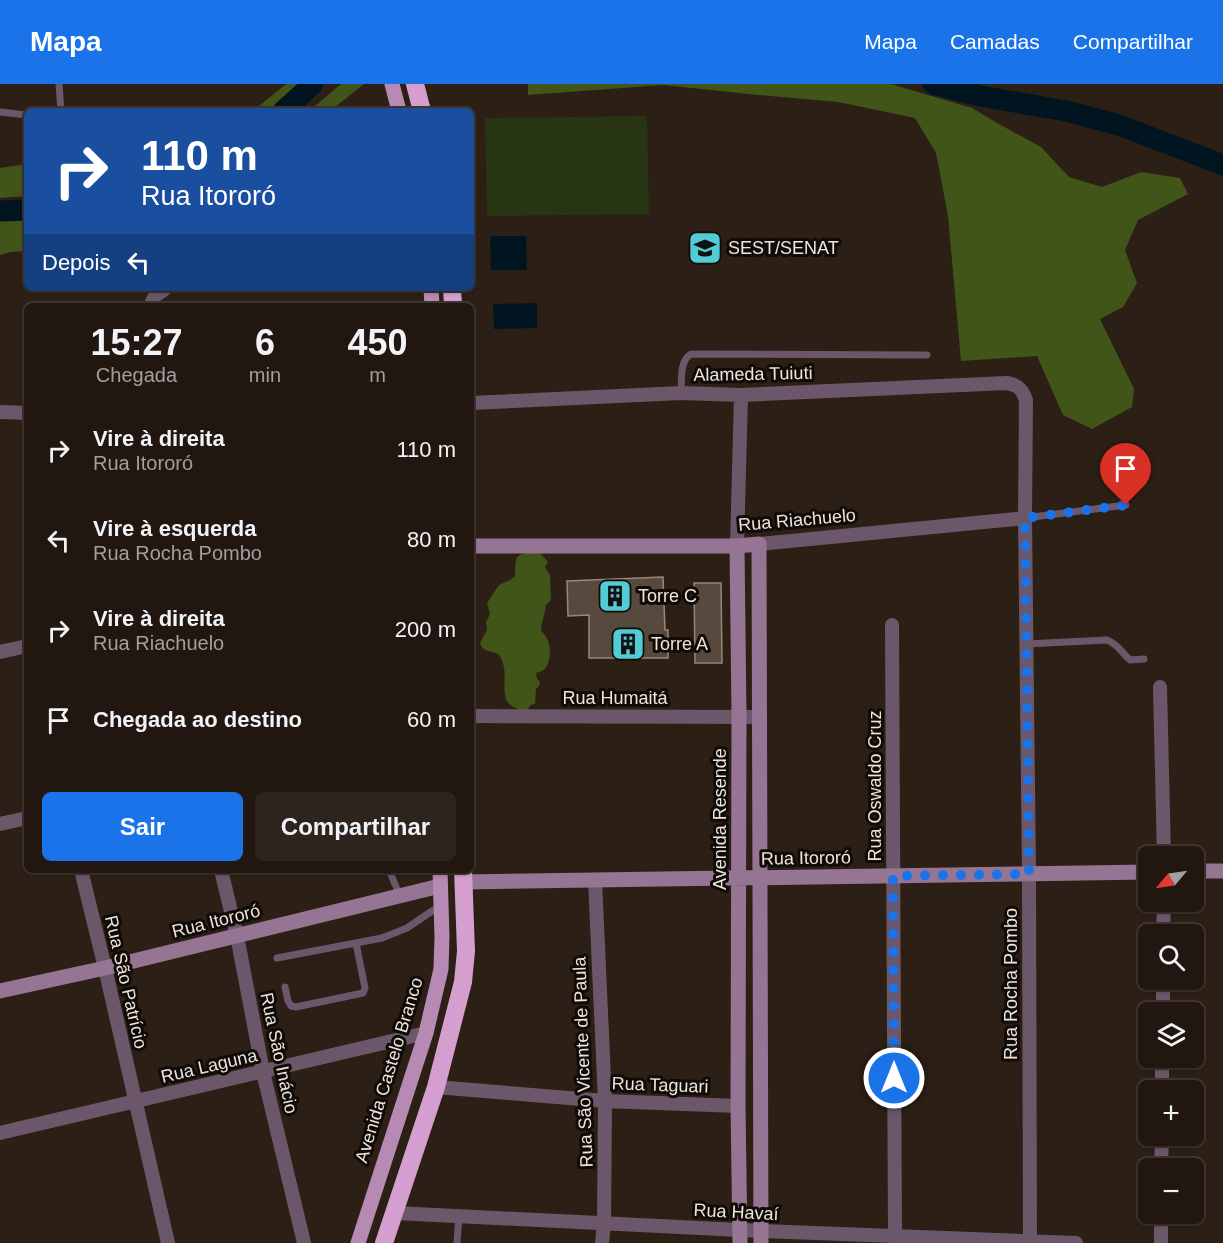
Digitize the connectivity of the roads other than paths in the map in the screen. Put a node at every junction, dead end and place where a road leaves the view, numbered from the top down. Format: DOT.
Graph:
graph roads {
  1 [pos="59,84"];
  2 [pos="392,84"];
  3 [pos="415,84"];
  4 [pos="61,108"];
  5 [pos="398,108"];
  6 [pos="421,108"];
  7 [pos="0,112"];
  8 [pos="24,116"];
  9 [pos="162,291"];
  10 [pos="152,303"];
  11 [pos="927,355"];
  12 [pos="681,393"];
  13 [pos="741,395"];
  14 [pos="1026,400"];
  15 [pos="474,403"];
  16 [pos="0,412"];
  17 [pos="24,413"];
  18 [pos="1126,505"];
  19 [pos="1025,518"];
  20 [pos="759,544"];
  21 [pos="474,546"];
  22 [pos="737,546"];
  23 [pos="892,625"];
  24 [pos="1026,644"];
  25 [pos="24,648"];
  26 [pos="0,652"];
  27 [pos="1144,659"];
  28 [pos="1160,687"];
  29 [pos="474,716"];
  30 [pos="739,716"];
  31 [pos="759,717"];
  32 [pos="24,819"];
  33 [pos="0,824"];
  34 [pos="1164,846"];
  35 [pos="1223,871"];
  36 [pos="1138,872"];
  37 [pos="1204,872"];
  38 [pos="82,873"];
  39 [pos="222,873"];
  40 [pos="390,873"];
  41 [pos="440,873"];
  42 [pos="1029,874"];
  43 [pos="463,876"];
  44 [pos="893,876"];
  45 [pos="740,878"];
  46 [pos="759,878"];
  47 [pos="595,880"];
  48 [pos="440,886"];
  49 [pos="400,896"];
  50 [pos="441,907"];
  51 [pos="237,936"];
  52 [pos="356,943"];
  53 [pos="277,958"];
  54 [pos="105,968"];
  55 [pos="285,987"];
  56 [pos="0,991"];
  57 [pos="426,1033"];
  58 [pos="263,1071"];
  59 [pos="436,1087"];
  60 [pos="135,1101"];
  61 [pos="605,1101"];
  62 [pos="738,1106"];
  63 [pos="0,1133"];
  64 [pos="739,1168"];
  65 [pos="760,1170"];
  66 [pos="395,1212"];
  67 [pos="459,1216"];
  68 [pos="604,1224"];
  69 [pos="1161,1224"];
  70 [pos="894,1236"];
  71 [pos="739,1237"];
  72 [pos="761,1237"];
  73 [pos="1030,1242"];
  74 [pos="168,1243"];
  75 [pos="304,1243"];
  76 [pos="358,1243"];
  77 [pos="384,1243"];
  78 [pos="457,1243"];
  79 [pos="602,1243"];
  80 [pos="1076,1243"];
  81 [pos="1161,1243"];
  1 -- 4 [label="lane"];
  2 -- 5 [label="main road"];
  3 -- 6 [label="highway"];
  7 -- 8 [label="lane"];
  9 -- 10 [label="street"];
  11 -- 12 [label="lane"];
  12 -- 13 [label="street, Alameda Tuiuti"];
  12 -- 15 [label="street, Alameda Tuiuti"];
  13 -- 14 [label="street, Alameda Tuiuti"];
  13 -- 22 [label="street, Avenida Resende"];
  14 -- 19 [label="street, Rua Rocha Pombo"];
  16 -- 17 [label="street"];
  18 -- 19 [label="lane, Rua Riachuelo"];
  19 -- 20 [label="street, Rua Riachuelo"];
  19 -- 24 [label="street, Rua Rocha Pombo"];
  20 -- 22 [label="street, Rua Riachuelo"];
  20 -- 31 [label="street"];
  21 -- 22 [label="street, Rua Riachuelo"];
  22 -- 30 [label="street, Avenida Resende"];
  23 -- 44 [label="street, Rua Oswaldo Cruz"];
  24 -- 27 [label="lane"];
  24 -- 42 [label="street, Rua Rocha Pombo"];
  25 -- 26 [label="street"];
  28 -- 34 [label="street"];
  29 -- 30 [label="street, Rua Humaitá"];
  30 -- 31 [label="street, Rua Humaitá"];
  30 -- 45 [label="street, Avenida Resende"];
  31 -- 46 [label="street"];
  32 -- 33 [label="street"];
  35 -- 37 [label="street"];
  36 -- 42 [label="street, Rua Itororó"];
  38 -- 54 [label="street, Rua São Patrício"];
  39 -- 51 [label="street, Rua São Inácio"];
  40 -- 49 [label="lane"];
  41 -- 48 [label="main road, Avenida Castelo Branco"];
  42 -- 44 [label="street, Rua Itororó"];
  42 -- 73 [label="street, Rua Rocha Pombo"];
  43 -- 47 [label="street, Rua Itororó"];
  43 -- 59 [label="highway"];
  44 -- 46 [label="street, Rua Itororó"];
  44 -- 70 [label="street, Rua Oswaldo Cruz"];
  45 -- 46 [label="street, Rua Itororó"];
  45 -- 47 [label="street, Rua Itororó"];
  45 -- 62 [label="street, Avenida Resende"];
  46 -- 65 [label="street"];
  47 -- 61 [label="street, Rua São Vicente de Paula"];
  48 -- 49 [label="street, Rua Itororó"];
  48 -- 50 [label="main road, Avenida Castelo Branco"];
  49 -- 51 [label="street, Rua Itororó"];
  50 -- 52 [label="lane"];
  50 -- 57 [label="main road, Avenida Castelo Branco"];
  51 -- 54 [label="street, Rua Itororó"];
  51 -- 58 [label="street, Rua São Inácio"];
  52 -- 53 [label="lane"];
  52 -- 55 [label="lane"];
  54 -- 56 [label="street, Rua Itororó"];
  54 -- 60 [label="street, Rua São Patrício"];
  57 -- 58 [label="street, Rua Laguna"];
  57 -- 76 [label="main road, Avenida Castelo Branco"];
  58 -- 60 [label="street, Rua Laguna"];
  58 -- 75 [label="street, Rua São Inácio"];
  59 -- 61 [label="street, Rua Taguari"];
  59 -- 66 [label="highway"];
  60 -- 63 [label="street, Rua Laguna"];
  60 -- 74 [label="street, Rua São Patrício"];
  61 -- 62 [label="street, Rua Taguari"];
  61 -- 68 [label="street, Rua São Vicente de Paula"];
  62 -- 64 [label="street, Avenida Resende"];
  64 -- 65 [label="street"];
  64 -- 71 [label="street, Avenida Resende"];
  65 -- 72 [label="street"];
  66 -- 67 [label="street, Rua Havaí"];
  66 -- 77 [label="highway"];
  67 -- 68 [label="street, Rua Havaí"];
  67 -- 78 [label="lane"];
  68 -- 71 [label="street, Rua Havaí"];
  68 -- 79 [label="street, Rua São Vicente de Paula"];
  69 -- 81 [label="street"];
  70 -- 72 [label="street, Rua Havaí"];
  70 -- 73 [label="street, Rua Havaí"];
  71 -- 72 [label="street, Rua Havaí"];
  73 -- 80 [label="street, Rua Havaí"];
}
